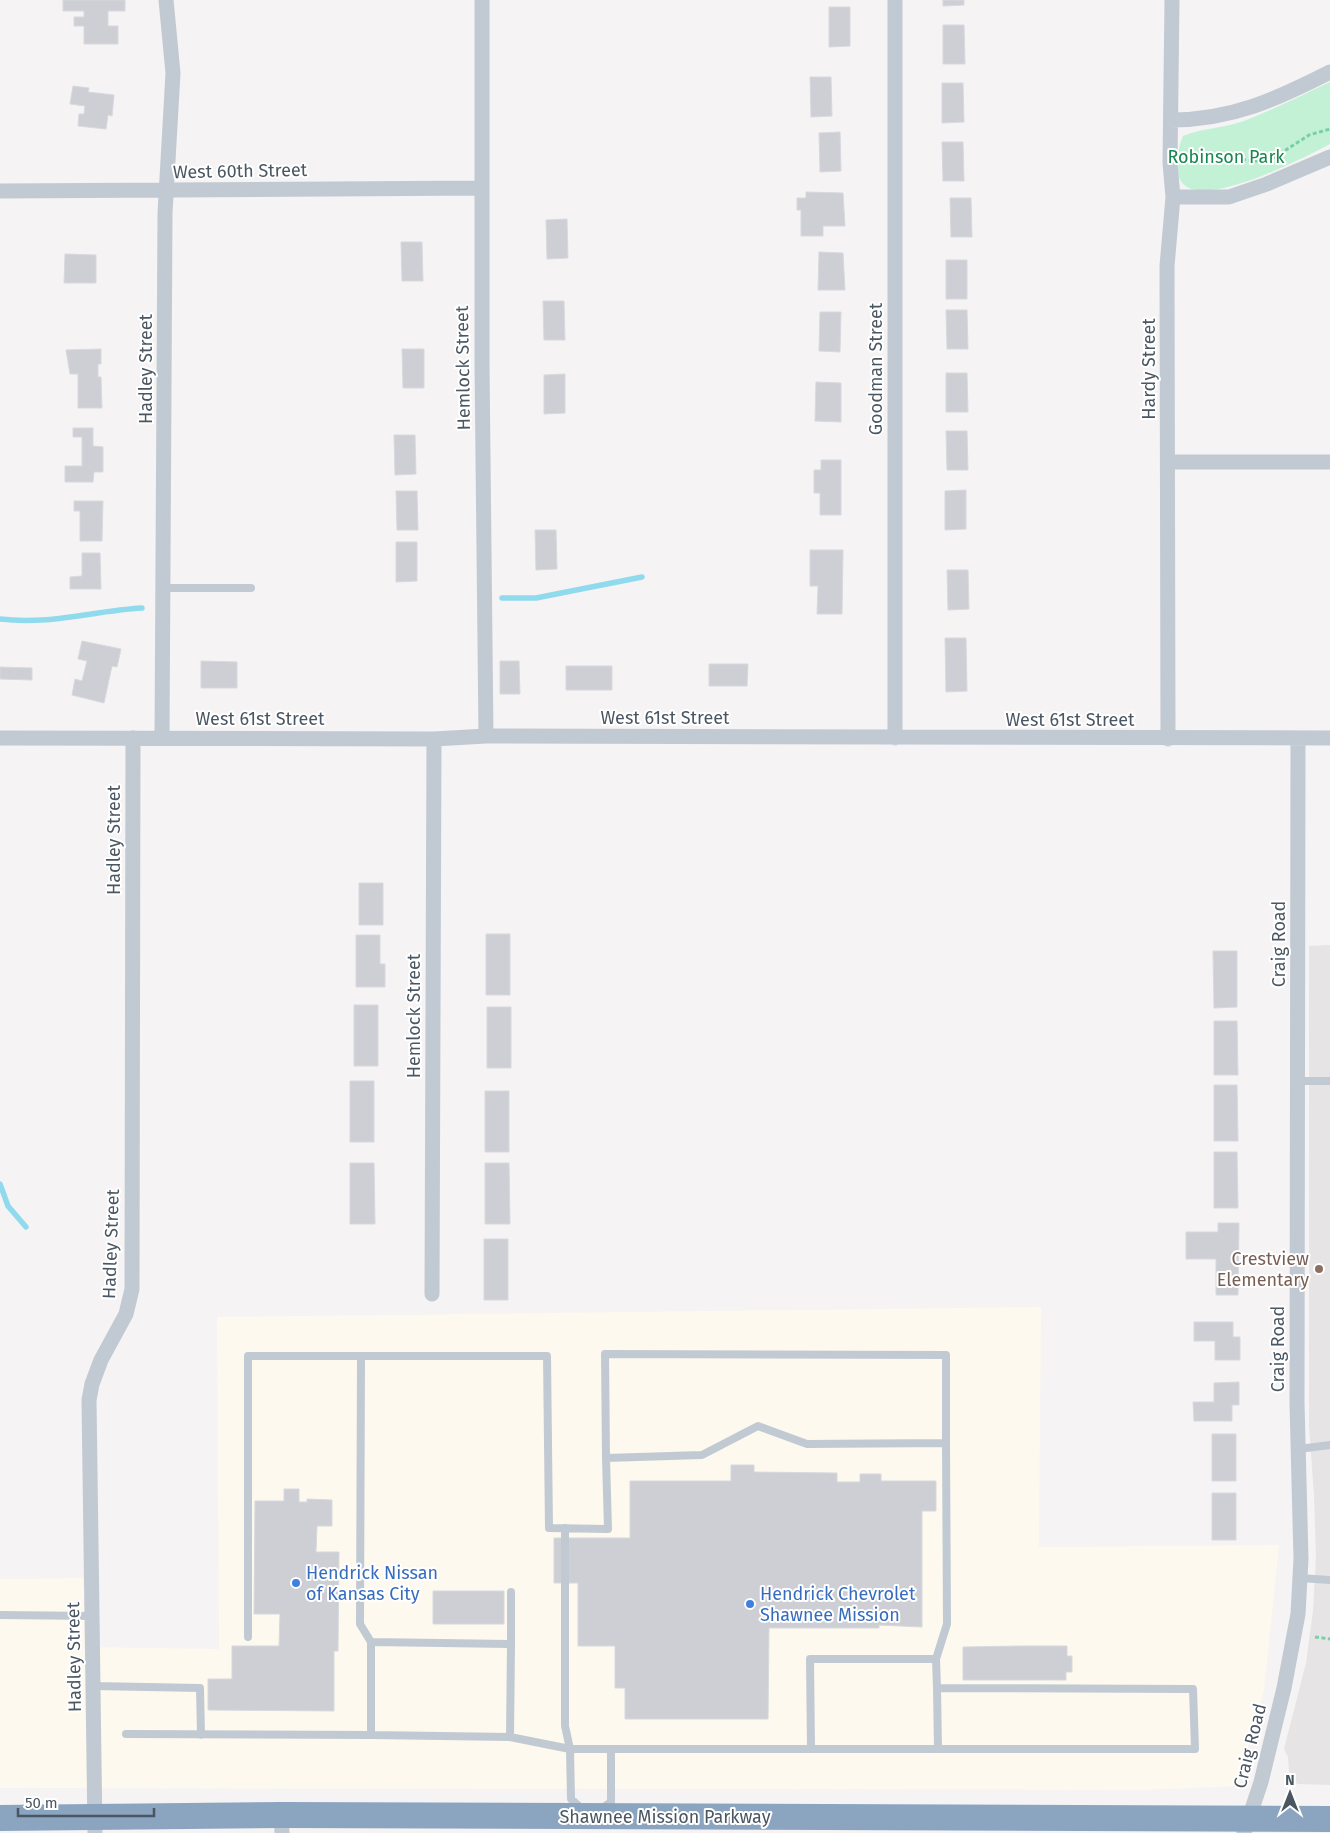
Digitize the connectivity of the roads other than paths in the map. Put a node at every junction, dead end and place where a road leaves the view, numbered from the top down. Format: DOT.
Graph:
graph roads {
  1 [pos="166,0"];
  2 [pos="482,0"];
  3 [pos="895,0"];
  4 [pos="1172,0"];
  5 [pos="1330,72"];
  6 [pos="1171,120"];
  7 [pos="1330,156"];
  8 [pos="481,188"];
  9 [pos="0,191"];
  10 [pos="167,191"];
  11 [pos="1173,197"];
  12 [pos="1168,462"];
  13 [pos="1330,462"];
  14 [pos="164,588"];
  15 [pos="251,588"];
  16 [pos="486,736"];
  17 [pos="0,738"];
  18 [pos="133,738"];
  19 [pos="162,738"];
  20 [pos="434,738"];
  21 [pos="895,738"];
  22 [pos="1298,738"];
  23 [pos="1330,738"];
  24 [pos="1168,739"];
  25 [pos="1298,1081"];
  26 [pos="1330,1081"];
  27 [pos="432,1294"];
  28 [pos="361,1356"];
  29 [pos="946,1443"];
  30 [pos="1330,1445"];
  31 [pos="1299,1449"];
  32 [pos="606,1458"];
  33 [pos="565,1528"];
  34 [pos="1300,1578"];
  35 [pos="1330,1580"];
  36 [pos="511,1592"];
  37 [pos="0,1615"];
  38 [pos="92,1616"];
  39 [pos="248,1637"];
  40 [pos="371,1642"];
  41 [pos="511,1644"];
  42 [pos="936,1659"];
  43 [pos="93,1686"];
  44 [pos="937,1688"];
  45 [pos="126,1734"];
  46 [pos="201,1734"];
  47 [pos="371,1735"];
  48 [pos="510,1737"];
  49 [pos="570,1749"];
  50 [pos="611,1749"];
  51 [pos="811,1749"];
  52 [pos="938,1749"];
  53 [pos="0,1818"];
  54 [pos="1330,1819"];
  55 [pos="281,1824"];
  56 [pos="95,1825"];
  57 [pos="589,1825"];
  58 [pos="1246,1826"];
  1 -- 10 [label="street, Hadley Street"];
  2 -- 8 [label="street, Hemlock Street"];
  3 -- 21 [label="street, Goodman Street"];
  4 -- 6 [label="street, Hardy Street"];
  5 -- 6 [label="street"];
  6 -- 11 [label="street, Hardy Street"];
  7 -- 11 [label="street"];
  8 -- 10 [label="street, West 60th Street"];
  8 -- 16 [label="street, Hemlock Street"];
  9 -- 10 [label="street, West 60th Street"];
  10 -- 14 [label="street, Hadley Street"];
  11 -- 12 [label="street, Hardy Street"];
  12 -- 13 [label="street"];
  12 -- 24 [label="street, Hardy Street"];
  14 -- 15 [label="lane"];
  14 -- 19 [label="street, Hadley Street"];
  16 -- 20 [label="street, West 61st Street"];
  16 -- 21 [label="street, West 61st Street"];
  17 -- 18 [label="street, West 61st Street"];
  18 -- 19 [label="street, West 61st Street"];
  18 -- 38 [label="street, Hadley Street"];
  19 -- 20 [label="street, West 61st Street"];
  20 -- 27 [label="street, Hemlock Street"];
  21 -- 24 [label="street, West 61st Street"];
  22 -- 23 [label="street, West 61st Street"];
  22 -- 24 [label="street, West 61st Street"];
  22 -- 25 [label="street, Craig Road"];
  25 -- 26 [label="lane"];
  25 -- 31 [label="street, Craig Road"];
  28 -- 33 [label="lane"];
  28 -- 39 [label="lane"];
  28 -- 40 [label="lane"];
  29 -- 32 [label="lane"];
  29 -- 32 [label="lane"];
  29 -- 42 [label="lane"];
  30 -- 31 [label="lane"];
  31 -- 34 [label="street, Craig Road"];
  32 -- 33 [label="lane"];
  33 -- 49 [label="lane"];
  34 -- 35 [label="lane"];
  34 -- 58 [label="street, Craig Road"];
  36 -- 41 [label="lane"];
  37 -- 38 [label="lane"];
  38 -- 43 [label="street, Hadley Street"];
  40 -- 41 [label="lane"];
  40 -- 47 [label="lane"];
  41 -- 48 [label="lane"];
  42 -- 44 [label="lane"];
  42 -- 51 [label="lane"];
  43 -- 46 [label="lane"];
  43 -- 56 [label="street, Hadley Street"];
  44 -- 52 [label="lane"];
  44 -- 52 [label="lane"];
  45 -- 46 [label="lane"];
  46 -- 47 [label="lane"];
  47 -- 48 [label="lane"];
  48 -- 49 [label="lane"];
  49 -- 50 [label="lane"];
  49 -- 57 [label="lane"];
  50 -- 51 [label="lane"];
  50 -- 57 [label="lane"];
  51 -- 52 [label="lane"];
  53 -- 56 [label="highway, Shawnee Mission Parkway"];
  54 -- 58 [label="highway, Shawnee Mission Parkway"];
  55 -- 56 [label="highway, Shawnee Mission Parkway"];
  55 -- 57 [label="highway, Shawnee Mission Parkway"];
  57 -- 58 [label="highway, Shawnee Mission Parkway"];
}
